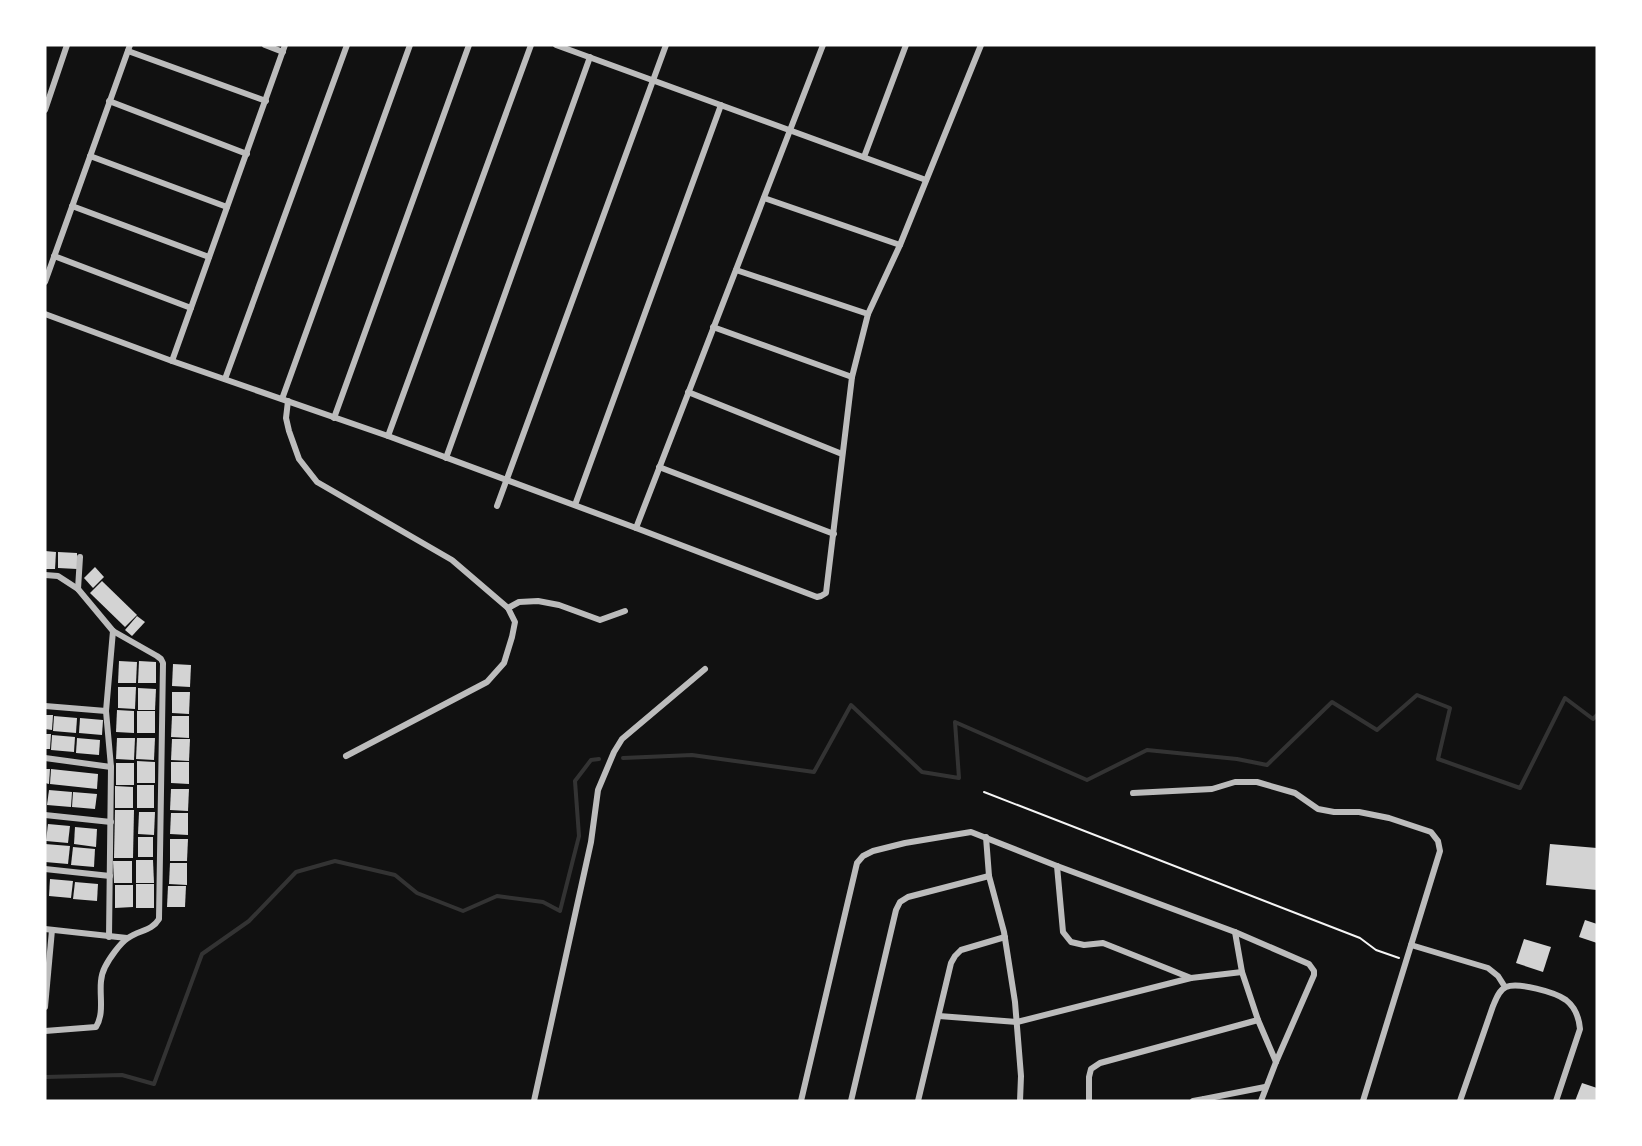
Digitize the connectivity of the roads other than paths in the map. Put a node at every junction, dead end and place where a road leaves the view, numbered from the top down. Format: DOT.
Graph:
graph roads {
  1 [pos="68,45"];
  2 [pos="265,45"];
  3 [pos="347,45"];
  4 [pos="410,45"];
  5 [pos="469,45"];
  6 [pos="531,45"];
  7 [pos="556,45"];
  8 [pos="666,45"];
  9 [pos="823,45"];
  10 [pos="906,45"];
  11 [pos="981,45"];
  12 [pos="129,48"];
  13 [pos="284,48"];
  14 [pos="590,57"];
  15 [pos="653,81"];
  16 [pos="266,101"];
  17 [pos="109,102"];
  18 [pos="721,105"];
  19 [pos="45,110"];
  20 [pos="790,130"];
  21 [pos="247,154"];
  22 [pos="90,156"];
  23 [pos="864,157"];
  24 [pos="926,180"];
  25 [pos="764,198"];
  26 [pos="72,206"];
  27 [pos="227,207"];
  28 [pos="900,245"];
  29 [pos="54,256"];
  30 [pos="209,257"];
  31 [pos="736,270"];
  32 [pos="45,282"];
  33 [pos="191,308"];
  34 [pos="45,314"];
  35 [pos="868,314"];
  36 [pos="713,327"];
  37 [pos="172,361"];
  38 [pos="852,377"];
  39 [pos="225,379"];
  40 [pos="688,392"];
  41 [pos="285,400"];
  42 [pos="334,418"];
  43 [pos="388,436"];
  44 [pos="842,454"];
  45 [pos="446,458"];
  46 [pos="659,467"];
  47 [pos="507,480"];
  48 [pos="575,505"];
  49 [pos="497,506"];
  50 [pos="636,528"];
  51 [pos="834,534"];
  52 [pos="80,557"];
  53 [pos="45,575"];
  54 [pos="78,589"];
  55 [pos="508,608"];
  56 [pos="626,611"];
  57 [pos="113,631"];
  58 [pos="705,669"];
  59 [pos="45,706"];
  60 [pos="106,711"];
  61 [pos="346,756"];
  62 [pos="45,758"];
  63 [pos="111,767"];
  64 [pos="1133,793"];
  65 [pos="45,815"];
  66 [pos="111,822"];
  67 [pos="986,837"];
  68 [pos="1057,866"];
  69 [pos="45,869"];
  70 [pos="110,876"];
  71 [pos="989,876"];
  72 [pos="49,930"];
  73 [pos="1235,932"];
  74 [pos="109,937"];
  75 [pos="127,938"];
  76 [pos="1005,938"];
  77 [pos="1411,945"];
  78 [pos="1242,972"];
  79 [pos="1191,978"];
  80 [pos="1505,987"];
  81 [pos="45,1007"];
  82 [pos="939,1016"];
  83 [pos="1258,1020"];
  84 [pos="1017,1022"];
  85 [pos="45,1031"];
  86 [pos="1276,1062"];
  87 [pos="1265,1087"];
  88 [pos="1204,1100"];
  89 [pos="534,1101"];
  90 [pos="801,1101"];
  91 [pos="851,1101"];
  92 [pos="918,1101"];
  93 [pos="1020,1101"];
  94 [pos="1089,1101"];
  95 [pos="1193,1101"];
  96 [pos="1261,1101"];
  97 [pos="1363,1101"];
  98 [pos="1460,1101"];
  99 [pos="1556,1101"];
  1 -- 19 [label="street"];
  2 -- 13 [label="street"];
  3 -- 39 [label="street"];
  4 -- 41 [label="street"];
  5 -- 42 [label="street"];
  6 -- 43 [label="street"];
  7 -- 14 [label="street"];
  8 -- 15 [label="street"];
  9 -- 20 [label="street"];
  10 -- 23 [label="street"];
  11 -- 24 [label="street"];
  12 -- 16 [label="street"];
  12 -- 17 [label="street"];
  13 -- 16 [label="street"];
  14 -- 15 [label="street"];
  14 -- 45 [label="street"];
  15 -- 18 [label="street"];
  15 -- 47 [label="street"];
  16 -- 21 [label="street"];
  17 -- 21 [label="street"];
  17 -- 22 [label="street"];
  18 -- 20 [label="street"];
  18 -- 48 [label="street"];
  20 -- 23 [label="street"];
  20 -- 25 [label="street"];
  21 -- 27 [label="street"];
  22 -- 26 [label="street"];
  22 -- 27 [label="street"];
  23 -- 24 [label="street"];
  24 -- 28 [label="street"];
  25 -- 28 [label="street"];
  25 -- 31 [label="street"];
  26 -- 29 [label="street"];
  26 -- 30 [label="street"];
  27 -- 30 [label="street"];
  28 -- 35 [label="street"];
  29 -- 32 [label="street"];
  29 -- 33 [label="street"];
  30 -- 33 [label="street"];
  31 -- 35 [label="street"];
  31 -- 36 [label="street"];
  33 -- 37 [label="street"];
  34 -- 37 [label="street"];
  35 -- 38 [label="street"];
  36 -- 38 [label="street"];
  36 -- 40 [label="street"];
  37 -- 39 [label="street"];
  38 -- 44 [label="street"];
  39 -- 41 [label="street"];
  40 -- 44 [label="street"];
  40 -- 46 [label="street"];
  41 -- 42 [label="street"];
  41 -- 55 [label="street"];
  42 -- 43 [label="street"];
  43 -- 45 [label="street"];
  44 -- 51 [label="street"];
  45 -- 47 [label="street"];
  46 -- 50 [label="street"];
  46 -- 51 [label="street"];
  47 -- 48 [label="street"];
  47 -- 49 [label="street"];
  48 -- 50 [label="street"];
  50 -- 51 [label="street"];
  52 -- 54 [label="street"];
  53 -- 54 [label="street"];
  54 -- 57 [label="street"];
  55 -- 56 [label="street"];
  55 -- 61 [label="street"];
  57 -- 60 [label="street"];
  57 -- 75 [label="street"];
  58 -- 89 [label="street"];
  59 -- 60 [label="street"];
  60 -- 63 [label="street"];
  62 -- 63 [label="street"];
  63 -- 66 [label="street"];
  64 -- 77 [label="street"];
  65 -- 66 [label="street"];
  66 -- 70 [label="street"];
  67 -- 68 [label="street"];
  67 -- 71 [label="street"];
  67 -- 90 [label="street"];
  68 -- 73 [label="street"];
  68 -- 79 [label="street"];
  69 -- 70 [label="street"];
  70 -- 74 [label="street"];
  71 -- 76 [label="street"];
  71 -- 91 [label="street"];
  72 -- 74 [label="street"];
  72 -- 81 [label="street"];
  73 -- 78 [label="street"];
  73 -- 86 [label="street"];
  74 -- 75 [label="street"];
  75 -- 85 [label="street"];
  76 -- 82 [label="street"];
  76 -- 84 [label="street"];
  77 -- 80 [label="street"];
  77 -- 97 [label="street"];
  78 -- 79 [label="street"];
  78 -- 83 [label="street"];
  79 -- 84 [label="street"];
  80 -- 98 [label="street"];
  80 -- 99 [label="street"];
  82 -- 84 [label="street"];
  82 -- 92 [label="street"];
  83 -- 86 [label="street"];
  83 -- 94 [label="street"];
  84 -- 93 [label="street"];
  86 -- 87 [label="street"];
  87 -- 88 [label="street"];
  87 -- 96 [label="street"];
  88 -- 95 [label="street"];
}
